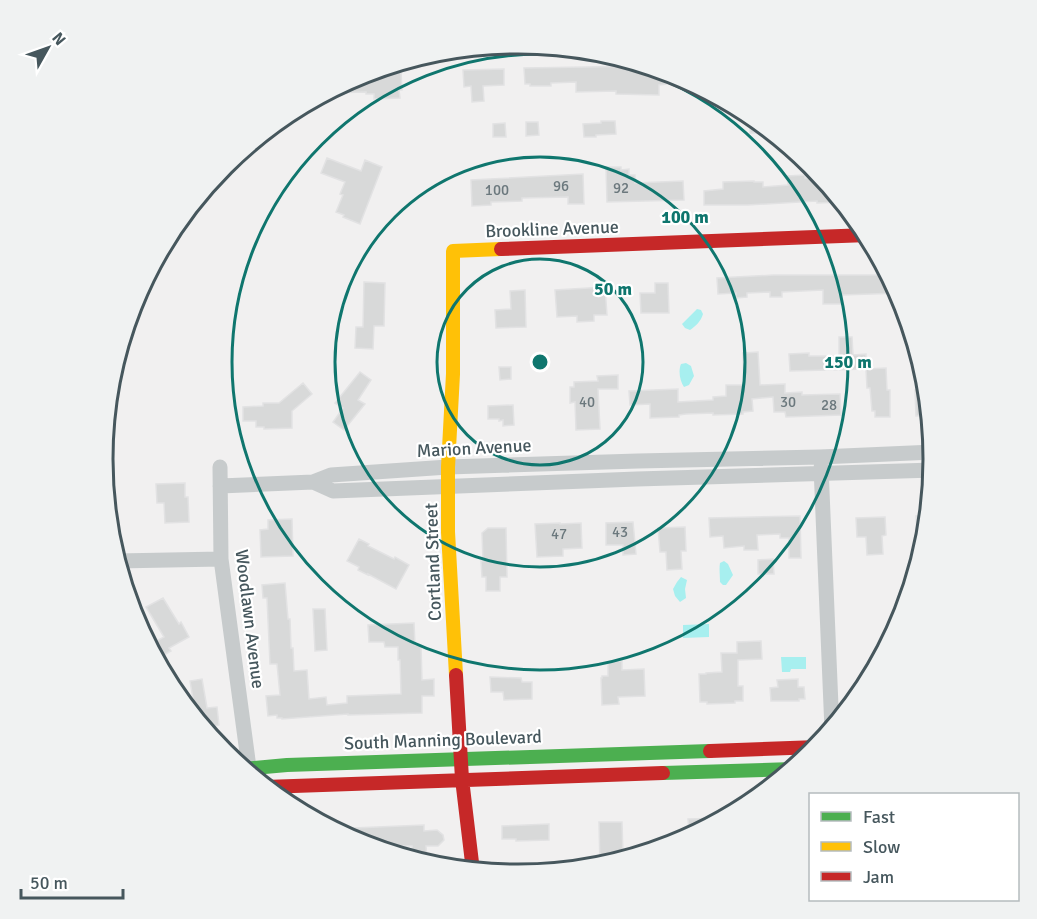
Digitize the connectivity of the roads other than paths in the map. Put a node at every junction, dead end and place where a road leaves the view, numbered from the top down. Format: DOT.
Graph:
graph roads {
  1 [pos="857,235"];
  2 [pos="453,251"];
  3 [pos="924,452"];
  4 [pos="820,457"];
  5 [pos="638,460"];
  6 [pos="220,467"];
  7 [pos="448,467"];
  8 [pos="924,470"];
  9 [pos="821,474"];
  10 [pos="637,479"];
  11 [pos="313,482"];
  12 [pos="220,486"];
  13 [pos="448,486"];
  14 [pos="221,559"];
  15 [pos="126,561"];
  16 [pos="831,717"];
  17 [pos="803,748"];
  18 [pos="646,753"];
  19 [pos="460,758"];
  20 [pos="246,759"];
  21 [pos="257,769"];
  22 [pos="778,770"];
  23 [pos="646,774"];
  24 [pos="462,779"];
  25 [pos="279,786"];
  26 [pos="472,862"];
  1 -- 2 [label="street, Brookline Avenue"];
  2 -- 7 [label="street, Cortland Street"];
  3 -- 4 [label="street, Marion Avenue"];
  4 -- 5 [label="street, Marion Avenue"];
  4 -- 9 [label="street"];
  5 -- 7 [label="street, Marion Avenue"];
  5 -- 10 [label="street"];
  6 -- 12 [label="street, Woodlawn Avenue"];
  7 -- 11 [label="street, Marion Avenue"];
  7 -- 13 [label="street, Cortland Street"];
  8 -- 9 [label="street, Marion Avenue"];
  9 -- 10 [label="street, Marion Avenue"];
  9 -- 16 [label="street"];
  10 -- 13 [label="street, Marion Avenue"];
  11 -- 12 [label="street, Marion Avenue"];
  11 -- 13 [label="street, Marion Avenue"];
  12 -- 14 [label="street, Woodlawn Avenue"];
  13 -- 19 [label="street, Cortland Street"];
  14 -- 15 [label="street"];
  14 -- 20 [label="street, Woodlawn Avenue"];
  17 -- 18 [label="street, South Manning Boulevard"];
  18 -- 19 [label="street, South Manning Boulevard"];
  18 -- 23 [label="street"];
  19 -- 21 [label="street, South Manning Boulevard"];
  19 -- 24 [label="street, Cortland Street"];
  22 -- 23 [label="street"];
  23 -- 24 [label="street"];
  24 -- 25 [label="street"];
  24 -- 26 [label="street, Cortland Street"];
}
